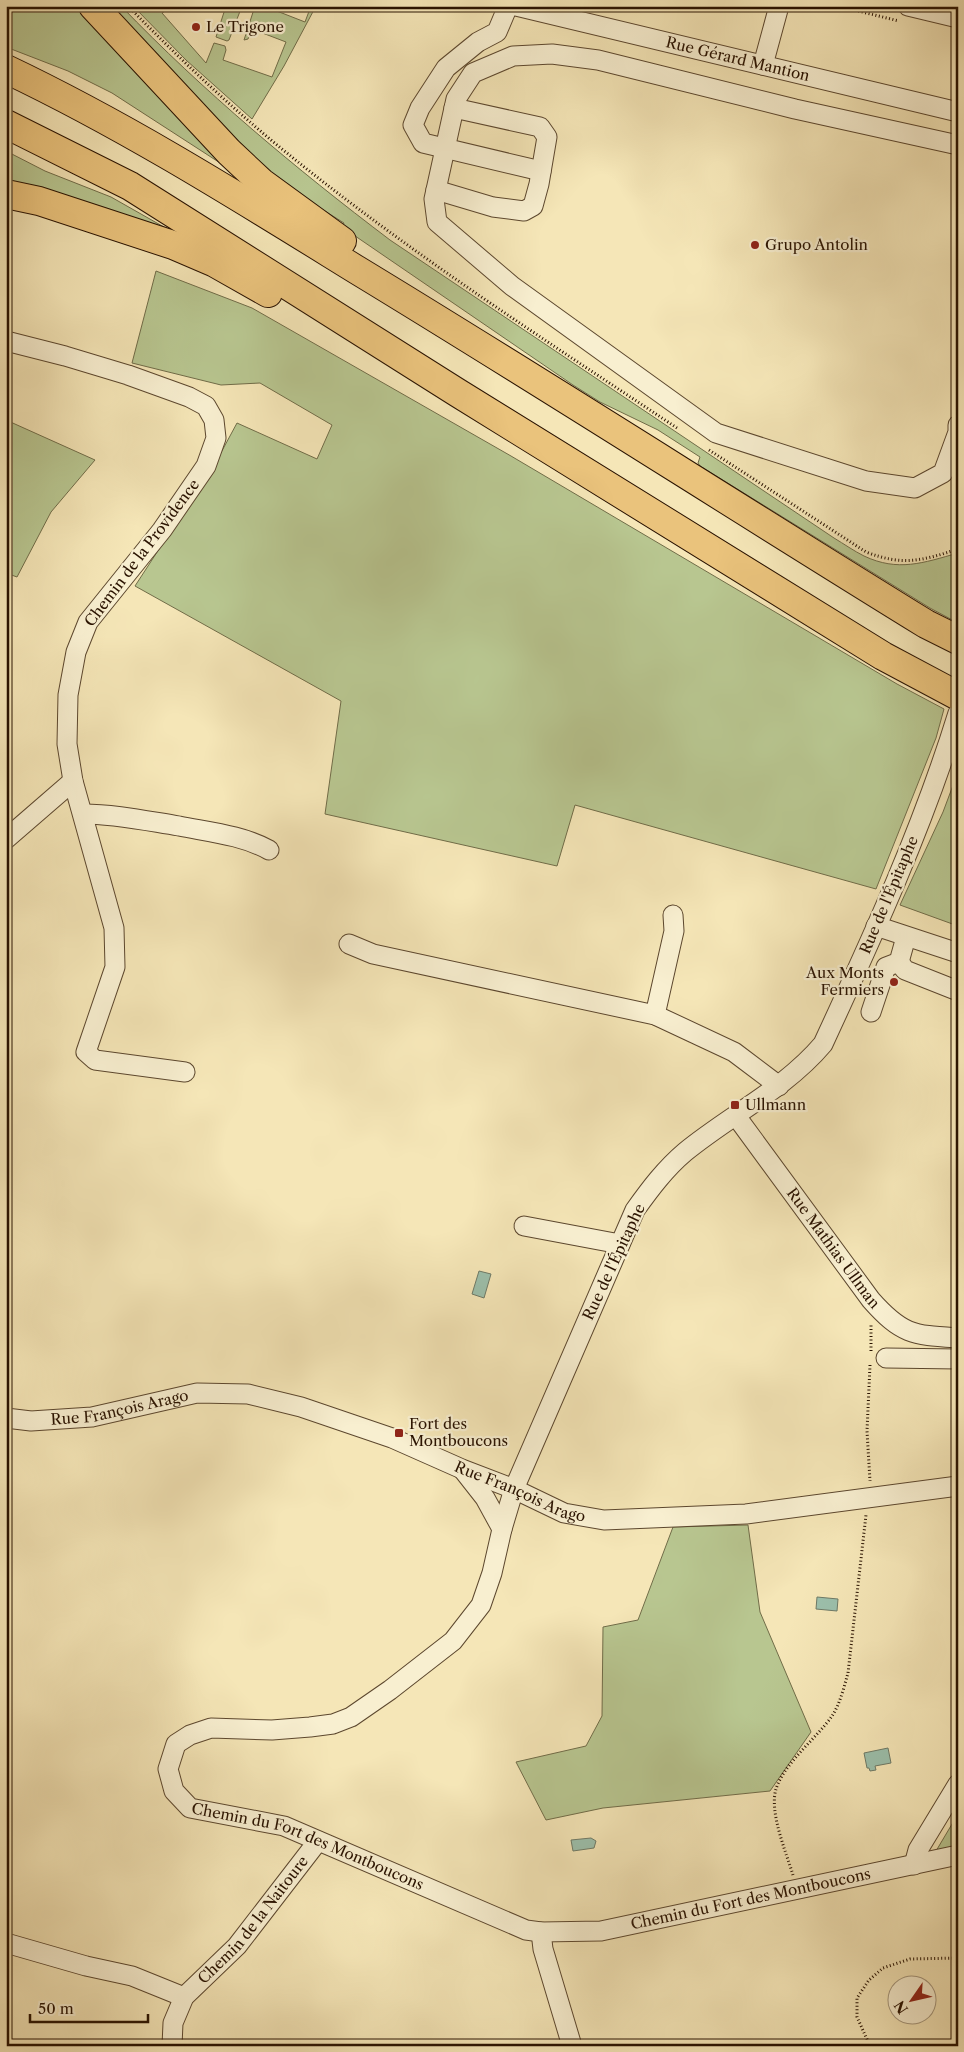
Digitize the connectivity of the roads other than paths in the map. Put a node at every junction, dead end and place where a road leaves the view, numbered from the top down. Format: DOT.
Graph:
graph roads {
  1 [pos="93,6"];
  2 [pos="508,6"];
  3 [pos="516,6"];
  4 [pos="779,6"];
  5 [pos="908,6"];
  6 [pos="958,18"];
  7 [pos="764,65"];
  8 [pos="6,69"];
  9 [pos="454,108"];
  10 [pos="958,112"];
  11 [pos="6,124"];
  12 [pos="958,146"];
  13 [pos="445,149"];
  14 [pos="541,171"];
  15 [pos="436,190"];
  16 [pos="6,194"];
  17 [pos="6,342"];
  18 [pos="488,349"];
  19 [pos="458,393"];
  20 [pos="958,425"];
  21 [pos="958,640"];
  22 [pos="958,696"];
  23 [pos="958,713"];
  24 [pos="73,781"];
  25 [pos="83,814"];
  26 [pos="6,839"];
  27 [pos="269,850"];
  28 [pos="674,915"];
  29 [pos="876,926"];
  30 [pos="906,937"];
  31 [pos="349,944"];
  32 [pos="958,953"];
  33 [pos="899,962"];
  34 [pos="958,991"];
  35 [pos="871,1012"];
  36 [pos="655,1015"];
  37 [pos="185,1072"];
  38 [pos="778,1086"];
  39 [pos="736,1116"];
  40 [pos="524,1226"];
  41 [pos="620,1244"];
  42 [pos="958,1338"];
  43 [pos="886,1358"];
  44 [pos="958,1359"];
  45 [pos="6,1418"];
  46 [pos="462,1469"];
  47 [pos="958,1486"];
  48 [pos="514,1489"];
  49 [pos="502,1529"];
  50 [pos="958,1784"];
  51 [pos="318,1841"];
  52 [pos="958,1855"];
  53 [pos="914,1865"];
  54 [pos="541,1932"];
  55 [pos="6,1943"];
  56 [pos="184,1997"];
  57 [pos="172,2046"];
  58 [pos="572,2046"];
  1 -- 18 [label="highway"];
  2 -- 13 [label="street"];
  3 -- 7 [label="street, Rue Gérard Mantion"];
  4 -- 7 [label="street"];
  5 -- 6 [label="street"];
  7 -- 10 [label="street, Rue Gérard Mantion"];
  8 -- 18 [label="highway"];
  9 -- 12 [label="street"];
  9 -- 13 [label="street"];
  9 -- 14 [label="street"];
  11 -- 19 [label="highway"];
  13 -- 14 [label="street"];
  13 -- 15 [label="street"];
  14 -- 15 [label="street"];
  15 -- 20 [label="street"];
  16 -- 19 [label="highway"];
  17 -- 24 [label="street, Chemin de la Providence"];
  18 -- 21 [label="highway"];
  19 -- 22 [label="highway"];
  23 -- 29 [label="street, Rue de l'Épitaphe"];
  24 -- 25 [label="street, Chemin de la Providence"];
  24 -- 26 [label="street"];
  25 -- 27 [label="street"];
  25 -- 37 [label="street, Chemin de la Providence"];
  28 -- 36 [label="street"];
  29 -- 30 [label="street"];
  29 -- 38 [label="street, Rue de l'Épitaphe"];
  30 -- 32 [label="street"];
  30 -- 33 [label="street"];
  31 -- 36 [label="street"];
  33 -- 34 [label="street"];
  33 -- 35 [label="street"];
  36 -- 38 [label="street"];
  38 -- 39 [label="street, Rue de l'Épitaphe"];
  39 -- 41 [label="street, Rue de l'Épitaphe"];
  39 -- 42 [label="street, Rue Mathias Ullman"];
  40 -- 41 [label="street"];
  41 -- 48 [label="street, Rue de l'Épitaphe"];
  43 -- 44 [label="street"];
  45 -- 46 [label="street, Rue François Arago"];
  46 -- 48 [label="street, Rue François Arago"];
  46 -- 49 [label="street"];
  47 -- 48 [label="street, Rue François Arago"];
  48 -- 49 [label="street, Chemin du Fort des Montboucons"];
  49 -- 51 [label="street, Chemin du Fort des Montboucons"];
  50 -- 53 [label="street"];
  51 -- 54 [label="street, Chemin du Fort des Montboucons"];
  51 -- 56 [label="street, Chemin de la Naitoure"];
  52 -- 53 [label="street, Chemin du Fort des Montboucons"];
  53 -- 54 [label="street, Chemin du Fort des Montboucons"];
  54 -- 58 [label="street"];
  55 -- 56 [label="street, Chemin de la Naitoure"];
  56 -- 57 [label="street, Chemin de la Naitoure"];
}
